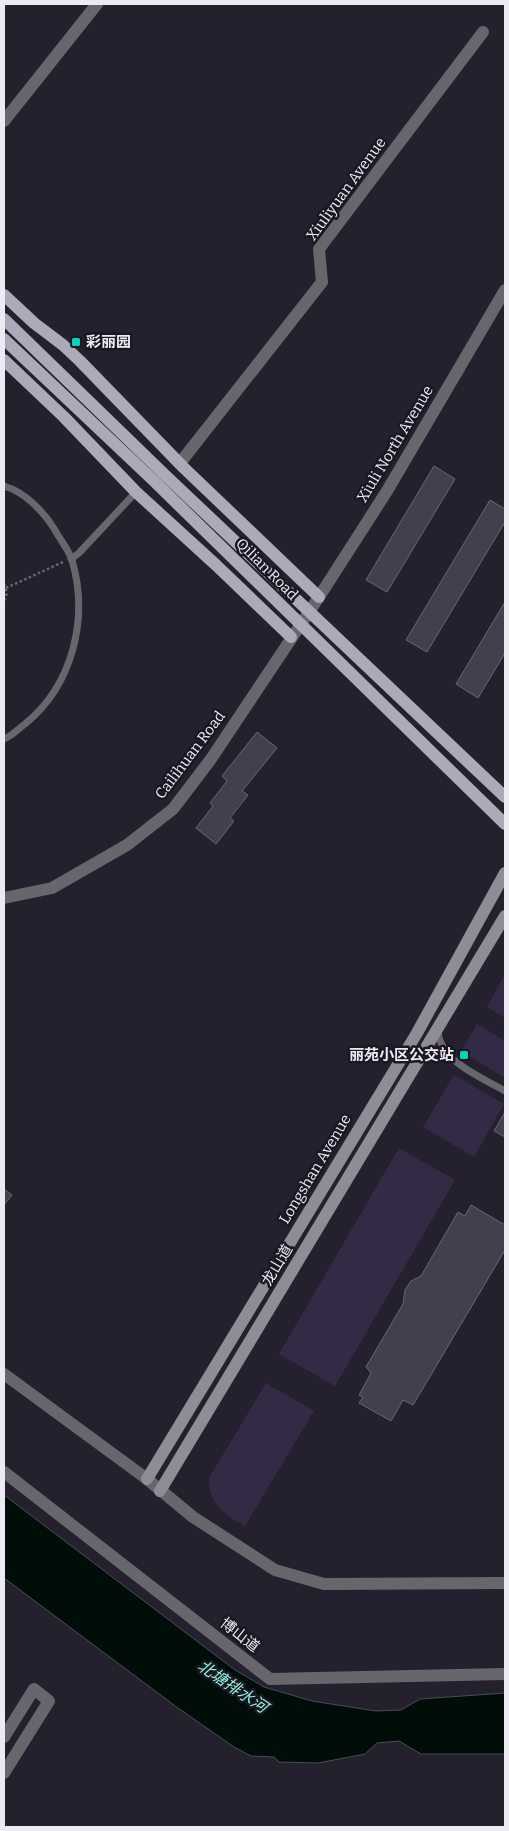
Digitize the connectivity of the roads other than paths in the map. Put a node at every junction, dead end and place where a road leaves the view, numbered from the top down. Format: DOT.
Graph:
graph roads {
  1 [pos="97,4"];
  2 [pos="483,32"];
  3 [pos="8,108"];
  4 [pos="4,121"];
  5 [pos="505,290"];
  6 [pos="4,296"];
  7 [pos="4,319"];
  8 [pos="4,339"];
  9 [pos="4,360"];
  10 [pos="180,463"];
  11 [pos="4,486"];
  12 [pos="136,492"];
  13 [pos="71,558"];
  14 [pos="319,597"];
  15 [pos="309,611"];
  16 [pos="300,625"];
  17 [pos="291,638"];
  18 [pos="4,740"];
  19 [pos="505,797"];
  20 [pos="505,824"];
  21 [pos="505,873"];
  22 [pos="4,898"];
  23 [pos="505,916"];
  24 [pos="438,1030"];
  25 [pos="505,1091"];
  26 [pos="4,1374"];
  27 [pos="4,1472"];
  28 [pos="147,1479"];
  29 [pos="160,1491"];
  30 [pos="505,1583"];
  31 [pos="505,1674"];
  32 [pos="4,1737"];
  33 [pos="4,1773"];
  1 -- 3 [label="street"];
  2 -- 10 [label="street, Xiuliyuan Avenue"];
  3 -- 4 [label="street"];
  5 -- 14 [label="street, Xiuli North Avenue"];
  6 -- 10 [label="main road"];
  7 -- 15 [label="main road, Qilian Road"];
  8 -- 16 [label="main road, Qilian Road"];
  9 -- 12 [label="main road"];
  10 -- 14 [label="main road"];
  11 -- 13 [label="lane"];
  12 -- 13 [label="lane"];
  12 -- 17 [label="main road"];
  13 -- 18 [label="lane"];
  14 -- 15 [label="street, Xiuli North Avenue"];
  15 -- 16 [label="street, Cailihuan Road"];
  15 -- 19 [label="main road, Qilian Road"];
  16 -- 17 [label="street, Cailihuan Road"];
  16 -- 20 [label="main road, Qilian Road"];
  17 -- 22 [label="street, Cailihuan Road"];
  21 -- 28 [label="main road, Longshan Avenue"];
  23 -- 24 [label="main road"];
  24 -- 25 [label="lane"];
  24 -- 29 [label="main road, 龙山道"];
  26 -- 28 [label="street"];
  27 -- 31 [label="street, 博山道"];
  28 -- 29 [label="street"];
  29 -- 30 [label="street"];
  32 -- 33 [label="street"];
}
